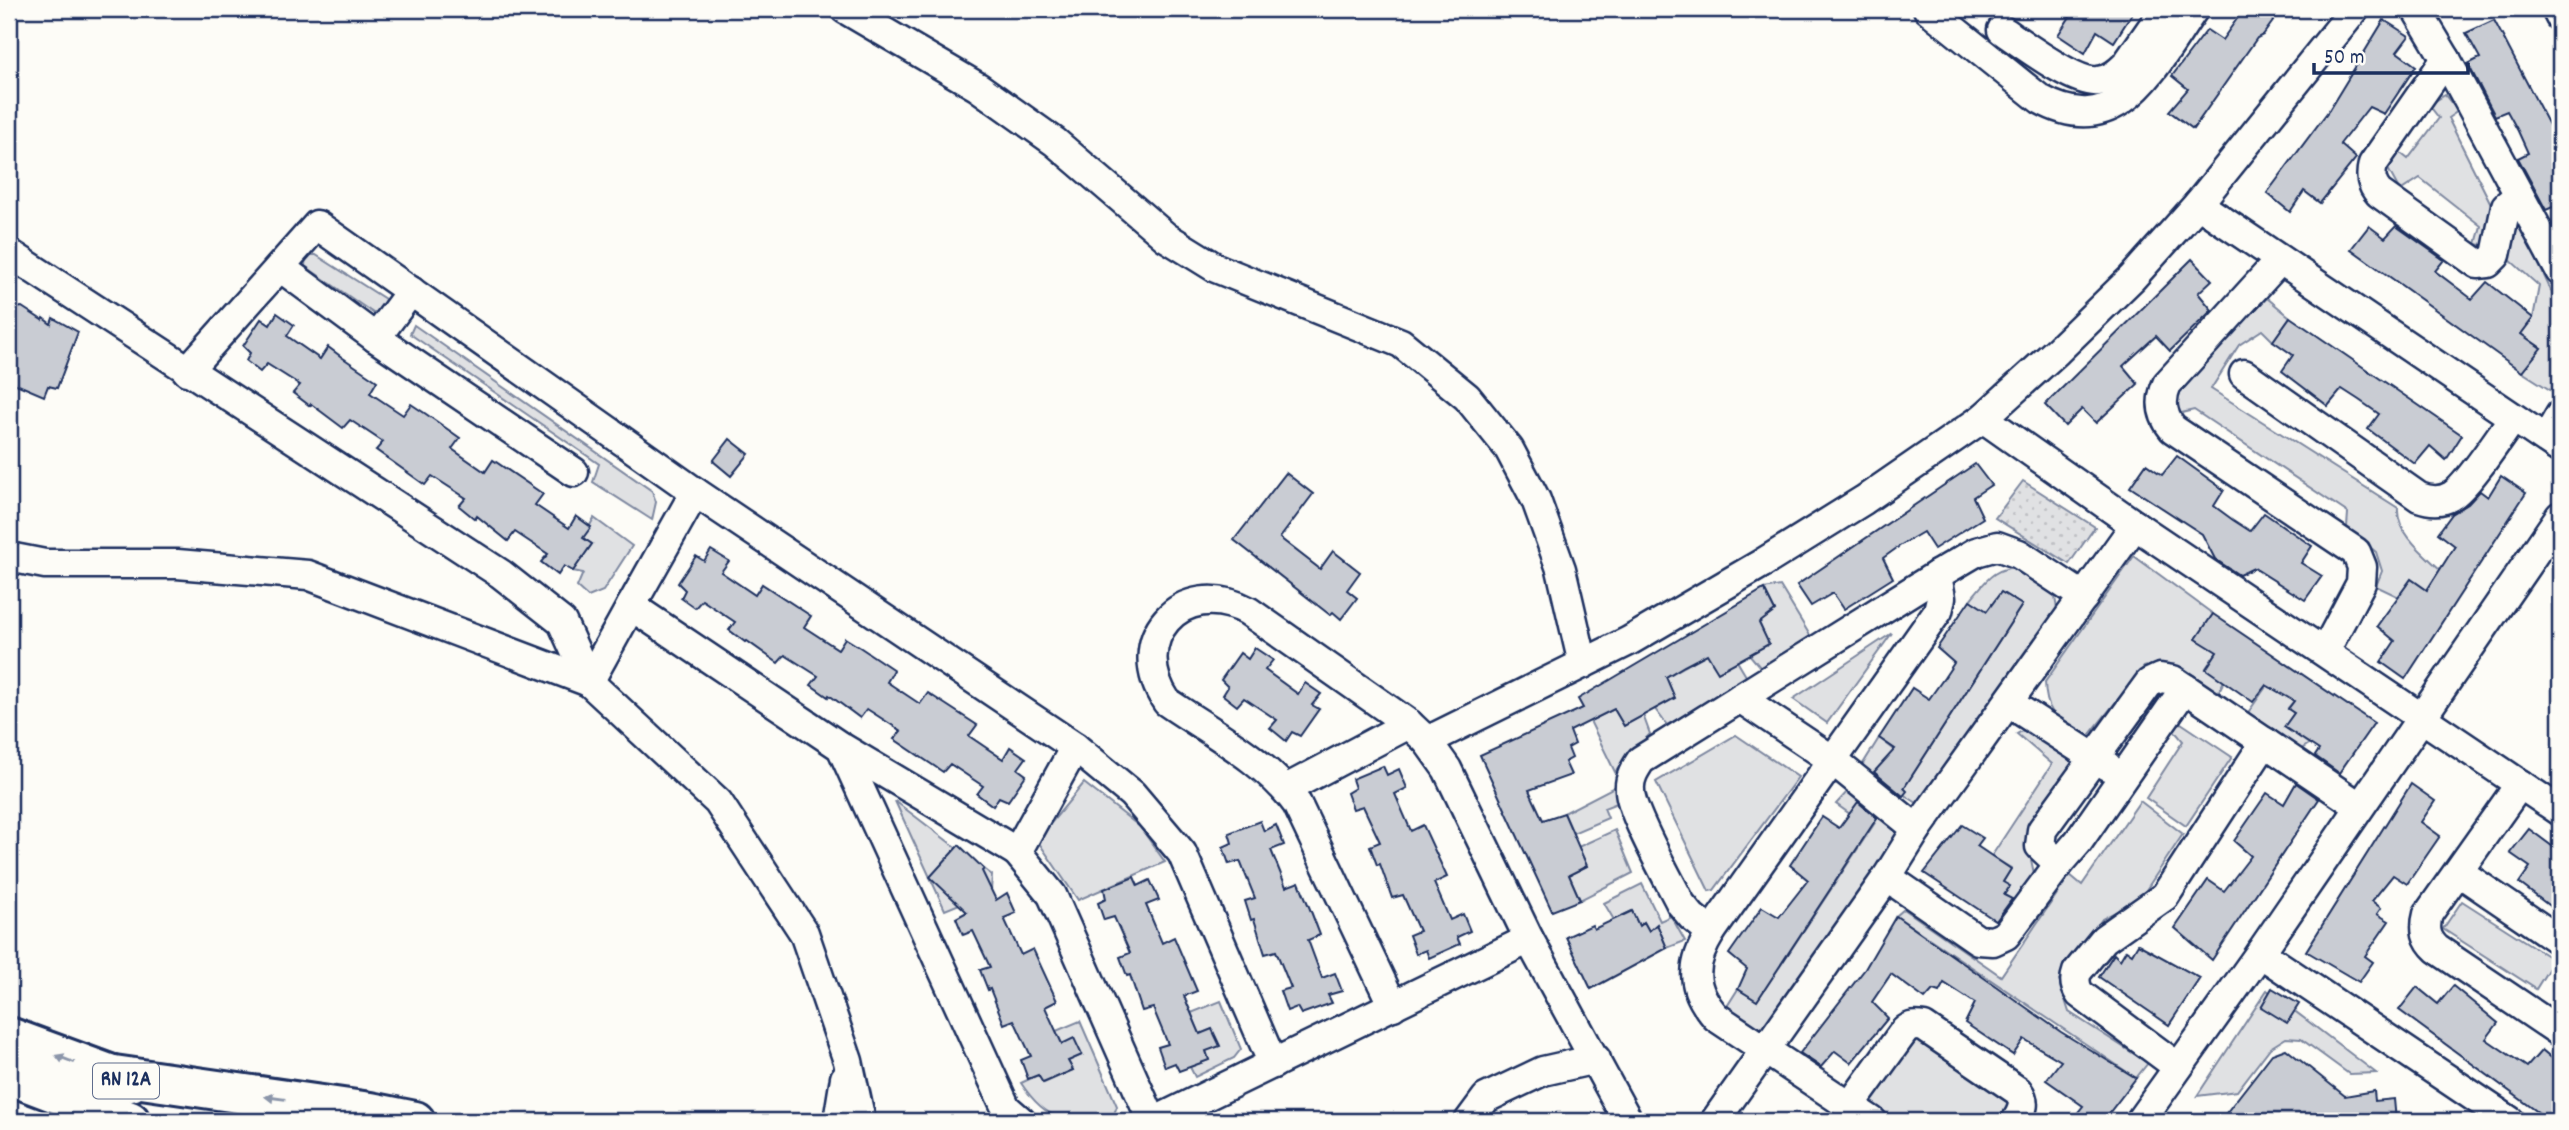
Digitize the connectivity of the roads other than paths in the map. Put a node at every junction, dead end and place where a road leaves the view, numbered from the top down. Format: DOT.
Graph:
graph roads {
  1 [pos="845,9"];
  2 [pos="1928,9"];
  3 [pos="2165,9"];
  4 [pos="2194,9"];
  5 [pos="2355,9"];
  6 [pos="2416,9"];
  7 [pos="2556,9"];
  8 [pos="2560,17"];
  9 [pos="2009,20"];
  10 [pos="1986,56"];
  11 [pos="2446,59"];
  12 [pos="2519,195"];
  13 [pos="2197,204"];
  14 [pos="9,253"];
  15 [pos="2280,260"];
  16 [pos="280,267"];
  17 [pos="2560,271"];
  18 [pos="411,291"];
  19 [pos="376,338"];
  20 [pos="187,371"];
  21 [pos="2244,374"];
  22 [pos="2560,415"];
  23 [pos="1983,418"];
  24 [pos="2513,418"];
  25 [pos="2553,444"];
  26 [pos="574,472"];
  27 [pos="695,492"];
  28 [pos="2560,516"];
  29 [pos="2135,525"];
  30 [pos="9,556"];
  31 [pos="1937,575"];
  32 [pos="2084,597"];
  33 [pos="631,606"];
  34 [pos="2325,651"];
  35 [pos="1583,664"];
  36 [pos="589,682"];
  37 [pos="2185,688"];
  38 [pos="1740,698"];
  39 [pos="2009,704"];
  40 [pos="2421,716"];
  41 [pos="1418,732"];
  42 [pos="2265,742"];
  43 [pos="841,747"];
  44 [pos="1075,747"];
  45 [pos="2093,757"];
  46 [pos="1831,759"];
  47 [pos="2122,776"];
  48 [pos="2520,784"];
  49 [pos="1286,789"];
  50 [pos="2359,806"];
  51 [pos="2560,811"];
  52 [pos="1917,829"];
  53 [pos="1017,852"];
  54 [pos="2059,864"];
  55 [pos="2459,872"];
  56 [pos="1887,877"];
  57 [pos="1711,932"];
  58 [pos="1529,939"];
  59 [pos="2560,941"];
  60 [pos="2260,953"];
  61 [pos="1393,1006"];
  62 [pos="2560,1032"];
  63 [pos="9,1037"];
  64 [pos="1765,1050"];
  65 [pos="1596,1059"];
  66 [pos="848,1061"];
  67 [pos="1273,1064"];
  68 [pos="2178,1067"];
  69 [pos="107,1074"];
  70 [pos="9,1076"];
  71 [pos="1861,1114"];
  72 [pos="130,1121"];
  73 [pos="245,1121"];
  74 [pos="415,1121"];
  75 [pos="838,1121"];
  76 [pos="861,1121"];
  77 [pos="1021,1121"];
  78 [pos="1153,1121"];
  79 [pos="1469,1121"];
  80 [pos="1628,1121"];
  81 [pos="1715,1121"];
  82 [pos="2016,1121"];
  83 [pos="2140,1121"];
  84 [pos="2510,1121"];
  1 -- 35 [label="street"];
  2 -- 10 [label="street"];
  3 -- 9 [label="street"];
  4 -- 10 [label="street"];
  5 -- 13 [label="street"];
  6 -- 11 [label="street"];
  7 -- 8 [label="street"];
  9 -- 10 [label="street"];
  11 -- 12 [label="street"];
  11 -- 12 [label="street"];
  12 -- 17 [label="street"];
  13 -- 15 [label="street"];
  13 -- 23 [label="street"];
  14 -- 20 [label="street"];
  15 -- 24 [label="street"];
  15 -- 34 [label="street"];
  16 -- 18 [label="street"];
  16 -- 19 [label="street"];
  16 -- 20 [label="street"];
  18 -- 19 [label="street"];
  18 -- 27 [label="street"];
  19 -- 26 [label="street"];
  20 -- 36 [label="street"];
  21 -- 24 [label="street"];
  22 -- 25 [label="street"];
  23 -- 29 [label="street"];
  23 -- 35 [label="street"];
  24 -- 25 [label="street"];
  27 -- 33 [label="street"];
  27 -- 44 [label="street"];
  28 -- 40 [label="street"];
  29 -- 32 [label="street"];
  29 -- 34 [label="street"];
  30 -- 36 [label="street"];
  31 -- 32 [label="street"];
  31 -- 38 [label="street"];
  31 -- 46 [label="street"];
  32 -- 39 [label="street"];
  33 -- 36 [label="street"];
  33 -- 43 [label="street"];
  34 -- 40 [label="street"];
  35 -- 41 [label="street"];
  36 -- 66 [label="street"];
  37 -- 42 [label="street"];
  37 -- 45 [label="street"];
  37 -- 47 [label="street"];
  38 -- 46 [label="street"];
  38 -- 57 [label="street"];
  39 -- 45 [label="street"];
  39 -- 52 [label="street"];
  40 -- 48 [label="street"];
  40 -- 50 [label="street"];
  41 -- 49 [label="street"];
  41 -- 49 [label="street"];
  41 -- 58 [label="street"];
  42 -- 50 [label="street"];
  42 -- 68 [label="street"];
  43 -- 53 [label="street"];
  43 -- 77 [label="street"];
  44 -- 53 [label="street"];
  44 -- 67 [label="street"];
  45 -- 47 [label="street"];
  45 -- 54 [label="street"];
  46 -- 52 [label="street"];
  46 -- 57 [label="street"];
  47 -- 54 [label="street"];
  48 -- 51 [label="street"];
  48 -- 55 [label="street"];
  49 -- 61 [label="street"];
  50 -- 60 [label="street"];
  52 -- 56 [label="street"];
  53 -- 78 [label="street"];
  54 -- 56 [label="street"];
  55 -- 59 [label="street"];
  55 -- 62 [label="street"];
  56 -- 64 [label="street"];
  57 -- 64 [label="street"];
  58 -- 61 [label="street"];
  58 -- 65 [label="street"];
  60 -- 68 [label="street"];
  60 -- 84 [label="street"];
  61 -- 67 [label="street"];
  69 -- 63 [label="highway, RN 12A, one-way"];
  64 -- 71 [label="street"];
  64 -- 81 [label="street"];
  65 -- 79 [label="street"];
  65 -- 80 [label="street"];
  66 -- 75 [label="street"];
  66 -- 76 [label="street"];
  67 -- 78 [label="street"];
  68 -- 83 [label="street"];
  69 -- 73 [label="highway, RN 12A"];
  74 -- 69 [label="highway, one-way"];
  70 -- 72 [label="highway, RN 12A"];
  71 -- 82 [label="street"];
}
